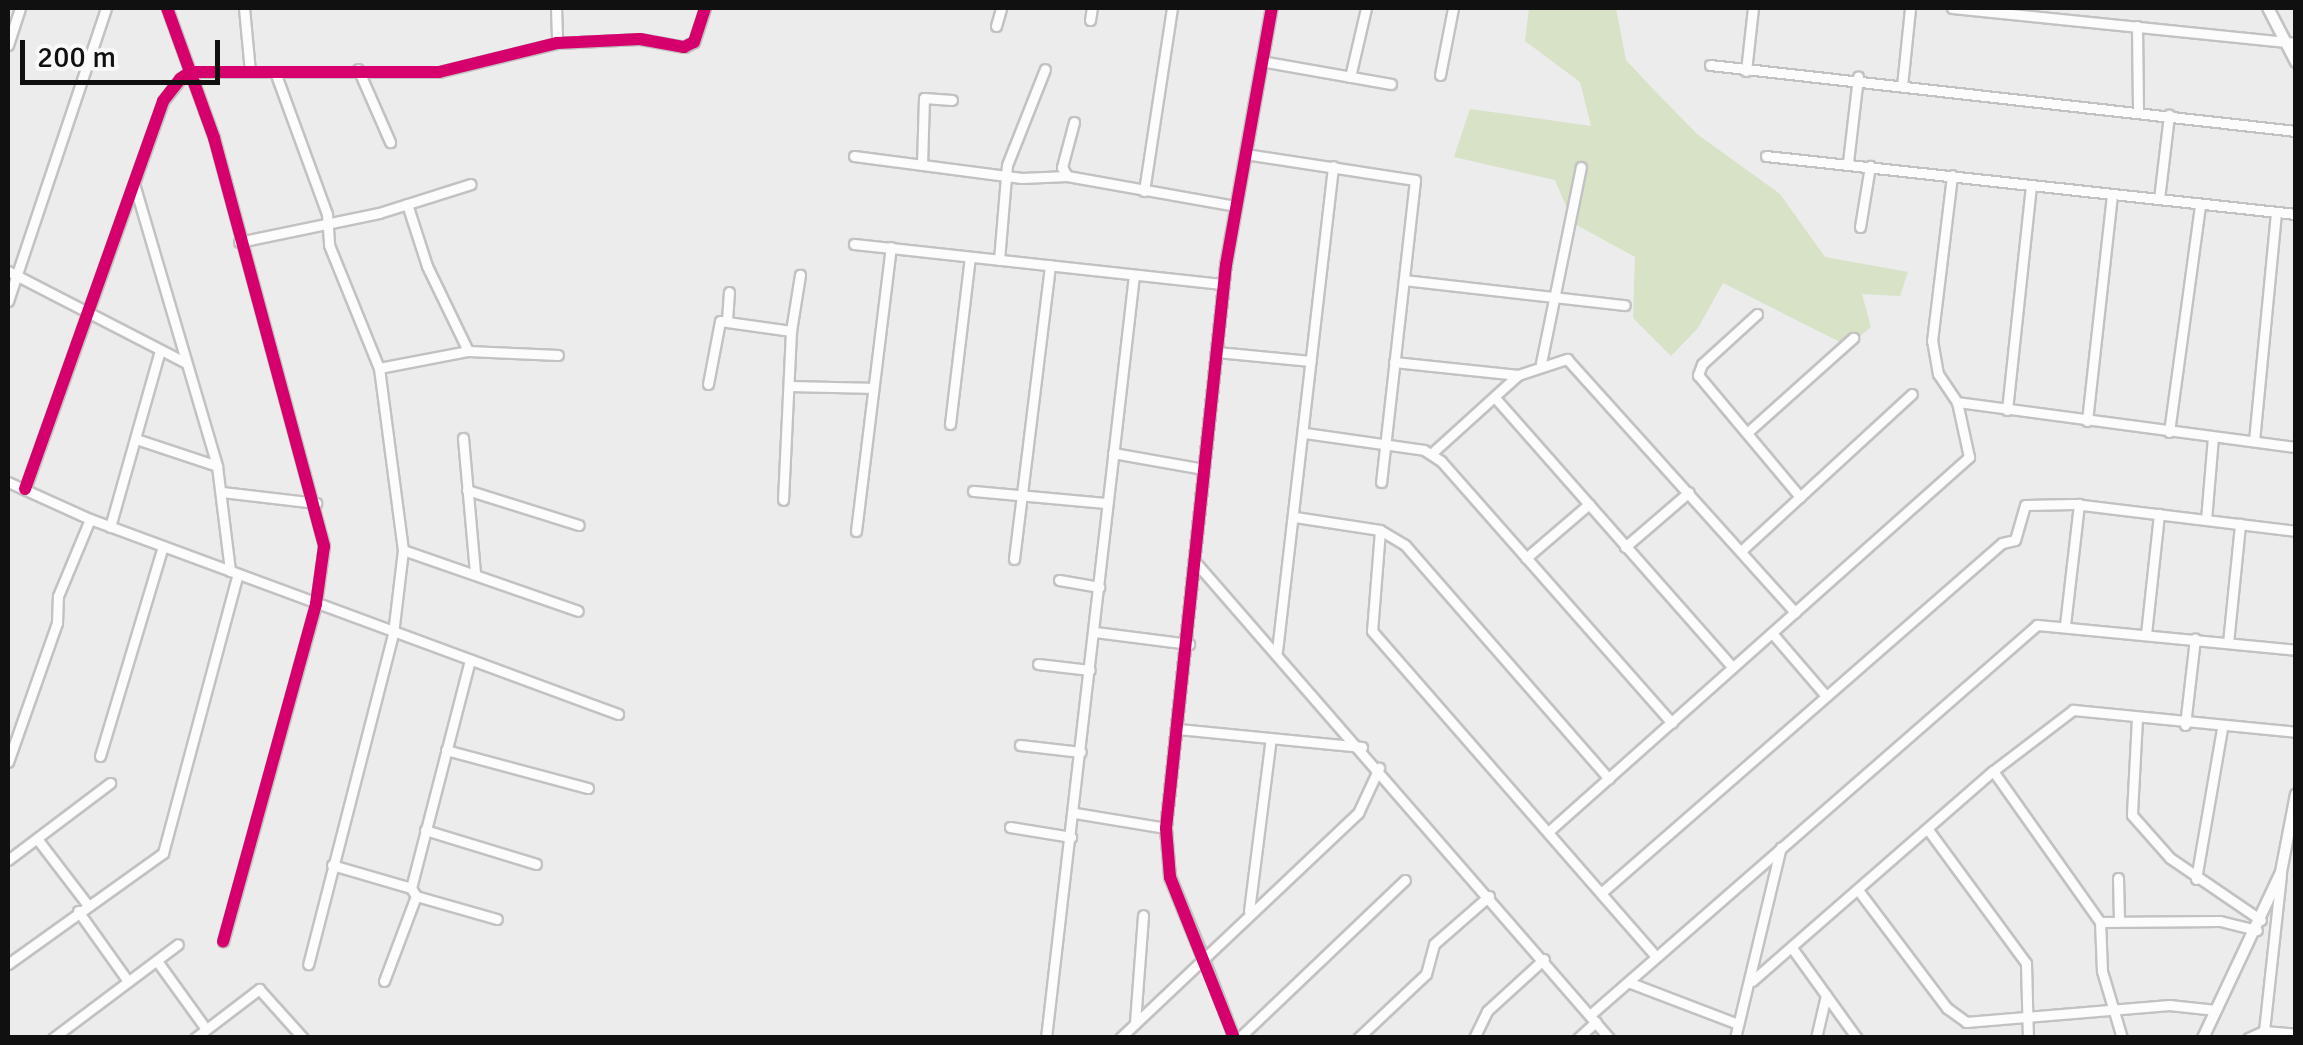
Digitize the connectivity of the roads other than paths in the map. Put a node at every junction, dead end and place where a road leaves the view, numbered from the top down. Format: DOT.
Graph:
graph roads {
  1 [pos="20,8"];
  2 [pos="106,8"];
  3 [pos="166,8"];
  4 [pos="244,8"];
  5 [pos="556,8"];
  6 [pos="705,8"];
  7 [pos="1001,8"];
  8 [pos="1092,8"];
  9 [pos="1172,8"];
  10 [pos="1272,8"];
  11 [pos="1366,8"];
  12 [pos="1453,8"];
  13 [pos="1753,8"];
  14 [pos="1910,8"];
  15 [pos="1952,8"];
  16 [pos="2106,8"];
  17 [pos="2268,8"];
  18 [pos="2021,11"];
  19 [pos="1090,20"];
  20 [pos="2105,23"];
  21 [pos="996,26"];
  22 [pos="2136,26"];
  23 [pos="2292,43"];
  24 [pos="557,44"];
  25 [pos="8,45"];
  26 [pos="1261,62"];
  27 [pos="2296,62"];
  28 [pos="1710,66"];
  29 [pos="358,69"];
  30 [pos="1045,69"];
  31 [pos="1746,71"];
  32 [pos="190,72"];
  33 [pos="250,72"];
  34 [pos="275,72"];
  35 [pos="1440,75"];
  36 [pos="1350,77"];
  37 [pos="1858,77"];
  38 [pos="1391,84"];
  39 [pos="1902,86"];
  40 [pos="952,100"];
  41 [pos="2138,111"];
  42 [pos="2169,115"];
  43 [pos="1074,122"];
  44 [pos="2296,131"];
  45 [pos="390,142"];
  46 [pos="1244,154"];
  47 [pos="854,156"];
  48 [pos="1766,156"];
  49 [pos="1848,162"];
  50 [pos="922,164"];
  51 [pos="1333,166"];
  52 [pos="1870,166"];
  53 [pos="1581,167"];
  54 [pos="1006,175"];
  55 [pos="1952,175"];
  56 [pos="1067,176"];
  57 [pos="134,184"];
  58 [pos="470,184"];
  59 [pos="2031,187"];
  60 [pos="1144,191"];
  61 [pos="2112,194"];
  62 [pos="2159,200"];
  63 [pos="407,204"];
  64 [pos="2194,204"];
  65 [pos="1236,206"];
  66 [pos="2276,212"];
  67 [pos="2296,214"];
  68 [pos="328,226"];
  69 [pos="1860,227"];
  70 [pos="239,242"];
  71 [pos="854,244"];
  72 [pos="891,247"];
  73 [pos="970,257"];
  74 [pos="998,260"];
  75 [pos="1050,264"];
  76 [pos="12,273"];
  77 [pos="800,275"];
  78 [pos="1134,275"];
  79 [pos="1404,280"];
  80 [pos="1224,284"];
  81 [pos="729,292"];
  82 [pos="1553,296"];
  83 [pos="8,302"];
  84 [pos="1625,305"];
  85 [pos="1758,314"];
  86 [pos="87,316"];
  87 [pos="727,320"];
  88 [pos="791,331"];
  89 [pos="1853,338"];
  90 [pos="468,351"];
  91 [pos="1217,352"];
  92 [pos="159,354"];
  93 [pos="558,355"];
  94 [pos="1311,362"];
  95 [pos="1394,362"];
  96 [pos="186,363"];
  97 [pos="1541,363"];
  98 [pos="379,368"];
  99 [pos="793,372"];
  100 [pos="1518,375"];
  101 [pos="806,382"];
  102 [pos="708,384"];
  103 [pos="792,386"];
  104 [pos="873,388"];
  105 [pos="1912,394"];
  106 [pos="1497,400"];
  107 [pos="1957,402"];
  108 [pos="2007,410"];
  109 [pos="2087,421"];
  110 [pos="950,424"];
  111 [pos="1749,431"];
  112 [pos="2170,432"];
  113 [pos="1305,433"];
  114 [pos="2213,437"];
  115 [pos="463,438"];
  116 [pos="136,439"];
  117 [pos="2254,441"];
  118 [pos="1385,443"];
  119 [pos="2296,447"];
  120 [pos="1113,453"];
  121 [pos="1432,453"];
  122 [pos="217,466"];
  123 [pos="1204,469"];
  124 [pos="1380,482"];
  125 [pos="10,483"];
  126 [pos="26,490"];
  127 [pos="468,490"];
  128 [pos="973,491"];
  129 [pos="222,492"];
  130 [pos="1689,492"];
  131 [pos="1024,494"];
  132 [pos="1800,497"];
  133 [pos="8,498"];
  134 [pos="783,500"];
  135 [pos="316,503"];
  136 [pos="1106,503"];
  137 [pos="1589,504"];
  138 [pos="2079,504"];
  139 [pos="2159,514"];
  140 [pos="1295,517"];
  141 [pos="90,520"];
  142 [pos="2206,520"];
  143 [pos="2240,524"];
  144 [pos="579,525"];
  145 [pos="110,527"];
  146 [pos="1380,530"];
  147 [pos="2296,531"];
  148 [pos="856,532"];
  149 [pos="162,546"];
  150 [pos="1625,546"];
  151 [pos="403,550"];
  152 [pos="1742,551"];
  153 [pos="1526,558"];
  154 [pos="1014,559"];
  155 [pos="1197,564"];
  156 [pos="234,573"];
  157 [pos="474,573"];
  158 [pos="1059,580"];
  159 [pos="1099,587"];
  160 [pos="316,604"];
  161 [pos="578,611"];
  162 [pos="1796,612"];
  163 [pos="2064,625"];
  164 [pos="1096,632"];
  165 [pos="1772,632"];
  166 [pos="392,634"];
  167 [pos="2146,634"];
  168 [pos="2195,639"];
  169 [pos="2228,643"];
  170 [pos="1188,644"];
  171 [pos="2296,650"];
  172 [pos="1276,651"];
  173 [pos="470,660"];
  174 [pos="1038,664"];
  175 [pos="1732,667"];
  176 [pos="1090,670"];
  177 [pos="1826,696"];
  178 [pos="618,714"];
  179 [pos="2137,718"];
  180 [pos="1672,723"];
  181 [pos="2185,725"];
  182 [pos="2222,728"];
  183 [pos="1178,729"];
  184 [pos="2296,732"];
  185 [pos="1271,738"];
  186 [pos="1020,745"];
  187 [pos="1362,748"];
  188 [pos="446,750"];
  189 [pos="1081,752"];
  190 [pos="100,756"];
  191 [pos="8,762"];
  192 [pos="1379,768"];
  193 [pos="1993,771"];
  194 [pos="1609,779"];
  195 [pos="110,783"];
  196 [pos="588,788"];
  197 [pos="2296,794"];
  198 [pos="1076,813"];
  199 [pos="1010,827"];
  200 [pos="1166,828"];
  201 [pos="2292,828"];
  202 [pos="425,830"];
  203 [pos="1929,831"];
  204 [pos="1548,832"];
  205 [pos="1071,836"];
  206 [pos="38,840"];
  207 [pos="1781,848"];
  208 [pos="8,860"];
  209 [pos="332,864"];
  210 [pos="536,864"];
  211 [pos="2281,872"];
  212 [pos="2118,878"];
  213 [pos="2196,879"];
  214 [pos="1405,880"];
  215 [pos="1858,890"];
  216 [pos="413,892"];
  217 [pos="1601,893"];
  218 [pos="1490,896"];
  219 [pos="87,904"];
  220 [pos="78,911"];
  221 [pos="1249,911"];
  222 [pos="1143,915"];
  223 [pos="2119,918"];
  224 [pos="497,919"];
  225 [pos="2100,922"];
  226 [pos="2259,925"];
  227 [pos="223,941"];
  228 [pos="178,944"];
  229 [pos="1792,948"];
  230 [pos="1656,957"];
  231 [pos="1544,959"];
  232 [pos="157,961"];
  233 [pos="1205,961"];
  234 [pos="8,964"];
  235 [pos="308,964"];
  236 [pos="384,981"];
  237 [pos="1752,981"];
  238 [pos="128,982"];
  239 [pos="1628,982"];
  240 [pos="1826,995"];
  241 [pos="2114,1010"];
  242 [pos="2216,1010"];
  243 [pos="1593,1018"];
  244 [pos="2029,1019"];
  245 [pos="1135,1023"];
  246 [pos="1738,1024"];
  247 [pos="206,1029"];
  248 [pos="2264,1031"];
  249 [pos="2296,1034"];
  250 [pos="52,1038"];
  251 [pos="195,1038"];
  252 [pos="303,1038"];
  253 [pos="1046,1038"];
  254 [pos="1120,1038"];
  255 [pos="1236,1038"];
  256 [pos="1358,1038"];
  257 [pos="1474,1038"];
  258 [pos="1578,1038"];
  259 [pos="1609,1038"];
  260 [pos="1735,1038"];
  261 [pos="1816,1038"];
  262 [pos="1858,1038"];
  263 [pos="2028,1038"];
  264 [pos="2122,1038"];
  265 [pos="2203,1038"];
  266 [pos="2248,1038"];
  1 -- 25 [label="street"];
  2 -- 76 [label="street"];
  3 -- 32 [label="street"];
  4 -- 33 [label="street"];
  5 -- 24 [label="street"];
  6 -- 24 [label="street"];
  7 -- 21 [label="street"];
  8 -- 19 [label="street"];
  9 -- 60 [label="street"];
  10 -- 26 [label="street"];
  11 -- 36 [label="street"];
  12 -- 35 [label="street"];
  13 -- 31 [label="street"];
  14 -- 39 [label="street"];
  15 -- 18 [label="street"];
  16 -- 20 [label="street"];
  17 -- 23 [label="street"];
  18 -- 20 [label="street"];
  20 -- 22 [label="street"];
  22 -- 23 [label="street"];
  22 -- 41 [label="street"];
  23 -- 27 [label="street"];
  24 -- 29 [label="street"];
  26 -- 36 [label="street"];
  26 -- 46 [label="street"];
  28 -- 31 [label="street"];
  29 -- 34 [label="street"];
  29 -- 45 [label="street"];
  30 -- 54 [label="street"];
  31 -- 37 [label="street"];
  32 -- 33 [label="street"];
  32 -- 57 [label="street"];
  32 -- 70 [label="street"];
  33 -- 34 [label="street"];
  34 -- 68 [label="street"];
  36 -- 38 [label="street"];
  37 -- 39 [label="street"];
  37 -- 49 [label="street"];
  39 -- 41 [label="street"];
  40 -- 50 [label="street"];
  41 -- 42 [label="street"];
  42 -- 44 [label="street"];
  42 -- 62 [label="street"];
  43 -- 56 [label="street"];
  46 -- 51 [label="street"];
  46 -- 65 [label="street"];
  47 -- 50 [label="street"];
  48 -- 49 [label="street"];
  49 -- 52 [label="street"];
  50 -- 54 [label="street"];
  51 -- 79 [label="street"];
  51 -- 94 [label="street"];
  52 -- 55 [label="street"];
  52 -- 69 [label="street"];
  53 -- 82 [label="street"];
  54 -- 56 [label="street"];
  54 -- 74 [label="street"];
  55 -- 59 [label="street"];
  55 -- 107 [label="street"];
  56 -- 60 [label="street"];
  57 -- 86 [label="street"];
  57 -- 96 [label="street"];
  58 -- 63 [label="street"];
  59 -- 61 [label="street"];
  59 -- 108 [label="street"];
  60 -- 65 [label="street"];
  61 -- 62 [label="street"];
  61 -- 109 [label="street"];
  62 -- 64 [label="street"];
  63 -- 68 [label="street"];
  63 -- 90 [label="street"];
  64 -- 66 [label="street"];
  64 -- 112 [label="street"];
  65 -- 80 [label="street"];
  66 -- 67 [label="street"];
  66 -- 117 [label="street"];
  68 -- 70 [label="street"];
  68 -- 98 [label="street"];
  70 -- 135 [label="street"];
  71 -- 72 [label="street"];
  72 -- 73 [label="street"];
  72 -- 104 [label="street"];
  73 -- 74 [label="street"];
  73 -- 110 [label="street"];
  74 -- 75 [label="street"];
  75 -- 78 [label="street"];
  75 -- 131 [label="street"];
  76 -- 83 [label="street"];
  76 -- 86 [label="street"];
  77 -- 88 [label="street"];
  78 -- 80 [label="street"];
  78 -- 120 [label="street"];
  79 -- 82 [label="street"];
  79 -- 95 [label="street"];
  80 -- 91 [label="street"];
  81 -- 87 [label="street"];
  82 -- 84 [label="street"];
  82 -- 97 [label="street"];
  85 -- 111 [label="street"];
  86 -- 92 [label="street"];
  86 -- 126 [label="street"];
  87 -- 88 [label="street"];
  87 -- 102 [label="street"];
  88 -- 99 [label="street"];
  89 -- 111 [label="street"];
  90 -- 93 [label="street"];
  90 -- 98 [label="street"];
  91 -- 94 [label="street"];
  91 -- 123 [label="street"];
  92 -- 96 [label="street"];
  92 -- 116 [label="street"];
  94 -- 113 [label="street"];
  95 -- 100 [label="street"];
  95 -- 118 [label="street"];
  96 -- 122 [label="street"];
  97 -- 100 [label="street"];
  97 -- 130 [label="street"];
  98 -- 151 [label="street"];
  99 -- 101 [label="street"];
  99 -- 103 [label="street"];
  100 -- 106 [label="street"];
  101 -- 103 [label="street"];
  101 -- 104 [label="street"];
  103 -- 134 [label="street"];
  104 -- 148 [label="street"];
  105 -- 132 [label="street"];
  106 -- 121 [label="street"];
  106 -- 137 [label="street"];
  107 -- 108 [label="street"];
  107 -- 162 [label="street"];
  108 -- 109 [label="street"];
  109 -- 112 [label="street"];
  111 -- 132 [label="street"];
  112 -- 114 [label="street"];
  113 -- 118 [label="street"];
  113 -- 140 [label="street"];
  114 -- 117 [label="street"];
  114 -- 142 [label="street"];
  115 -- 127 [label="street"];
  116 -- 122 [label="street"];
  116 -- 145 [label="street"];
  117 -- 119 [label="street"];
  118 -- 121 [label="street"];
  118 -- 124 [label="street"];
  120 -- 123 [label="street"];
  120 -- 136 [label="street"];
  121 -- 153 [label="street"];
  122 -- 129 [label="street"];
  123 -- 155 [label="street"];
  125 -- 126 [label="street"];
  125 -- 133 [label="street"];
  126 -- 141 [label="street"];
  127 -- 144 [label="street"];
  127 -- 157 [label="street"];
  128 -- 131 [label="street"];
  129 -- 135 [label="street"];
  129 -- 156 [label="street"];
  130 -- 150 [label="street"];
  130 -- 152 [label="street"];
  131 -- 136 [label="street"];
  131 -- 154 [label="street"];
  132 -- 152 [label="street"];
  135 -- 160 [label="street"];
  136 -- 159 [label="street"];
  137 -- 150 [label="street"];
  137 -- 153 [label="street"];
  138 -- 139 [label="street"];
  138 -- 163 [label="street"];
  138 -- 177 [label="street"];
  139 -- 142 [label="street"];
  139 -- 167 [label="street"];
  140 -- 146 [label="street"];
  140 -- 172 [label="street"];
  141 -- 145 [label="street"];
  141 -- 191 [label="street"];
  142 -- 143 [label="street"];
  143 -- 147 [label="street"];
  143 -- 169 [label="street"];
  145 -- 149 [label="street"];
  146 -- 194 [label="street"];
  146 -- 204 [label="street"];
  149 -- 156 [label="street"];
  149 -- 190 [label="street"];
  150 -- 175 [label="street"];
  151 -- 157 [label="street"];
  151 -- 166 [label="street"];
  152 -- 162 [label="street"];
  153 -- 180 [label="street"];
  155 -- 170 [label="street"];
  155 -- 172 [label="street"];
  156 -- 160 [label="street"];
  156 -- 219 [label="street"];
  157 -- 161 [label="street"];
  158 -- 159 [label="street"];
  159 -- 164 [label="street"];
  160 -- 166 [label="street"];
  160 -- 227 [label="street"];
  162 -- 165 [label="street"];
  163 -- 167 [label="street"];
  163 -- 207 [label="street"];
  164 -- 170 [label="street"];
  164 -- 176 [label="street"];
  165 -- 175 [label="street"];
  165 -- 177 [label="street"];
  166 -- 173 [label="street"];
  166 -- 209 [label="street"];
  167 -- 168 [label="street"];
  168 -- 169 [label="street"];
  168 -- 181 [label="street"];
  169 -- 171 [label="street"];
  170 -- 183 [label="street"];
  172 -- 187 [label="street"];
  173 -- 178 [label="street"];
  173 -- 188 [label="street"];
  174 -- 176 [label="street"];
  175 -- 180 [label="street"];
  176 -- 189 [label="street"];
  177 -- 217 [label="street"];
  179 -- 181 [label="street"];
  179 -- 193 [label="street"];
  179 -- 213 [label="street"];
  180 -- 194 [label="street"];
  181 -- 182 [label="street"];
  182 -- 184 [label="street"];
  182 -- 213 [label="street"];
  183 -- 185 [label="street"];
  183 -- 200 [label="street"];
  185 -- 187 [label="street"];
  185 -- 221 [label="street"];
  186 -- 189 [label="street"];
  187 -- 192 [label="street"];
  188 -- 196 [label="street"];
  188 -- 202 [label="street"];
  189 -- 198 [label="street"];
  192 -- 218 [label="street"];
  192 -- 221 [label="street"];
  193 -- 203 [label="street"];
  193 -- 225 [label="street"];
  194 -- 204 [label="street"];
  195 -- 206 [label="street"];
  197 -- 201 [label="street"];
  198 -- 200 [label="street"];
  198 -- 205 [label="street"];
  199 -- 205 [label="street"];
  200 -- 233 [label="street"];
  201 -- 211 [label="street"];
  202 -- 210 [label="street"];
  202 -- 216 [label="street"];
  203 -- 215 [label="street"];
  203 -- 244 [label="street"];
  204 -- 217 [label="street"];
  205 -- 253 [label="street"];
  206 -- 208 [label="street"];
  206 -- 219 [label="street"];
  207 -- 230 [label="street"];
  207 -- 237 [label="street"];
  209 -- 216 [label="street"];
  209 -- 235 [label="street"];
  211 -- 226 [label="street"];
  211 -- 248 [label="street"];
  212 -- 223 [label="street"];
  213 -- 226 [label="street"];
  214 -- 255 [label="street"];
  215 -- 229 [label="street"];
  215 -- 244 [label="street"];
  216 -- 224 [label="street"];
  216 -- 236 [label="street"];
  217 -- 230 [label="street"];
  218 -- 231 [label="street"];
  218 -- 256 [label="street"];
  219 -- 220 [label="street"];
  220 -- 234 [label="street"];
  220 -- 238 [label="street"];
  221 -- 233 [label="street"];
  222 -- 245 [label="street"];
  223 -- 225 [label="street"];
  223 -- 226 [label="street"];
  225 -- 241 [label="street"];
  226 -- 242 [label="street"];
  228 -- 232 [label="street"];
  229 -- 237 [label="street"];
  229 -- 240 [label="street"];
  230 -- 239 [label="street"];
  231 -- 243 [label="street"];
  231 -- 257 [label="street"];
  232 -- 238 [label="street"];
  232 -- 247 [label="street"];
  233 -- 245 [label="street"];
  233 -- 255 [label="street"];
  237 -- 246 [label="street"];
  238 -- 250 [label="street"];
  239 -- 243 [label="street"];
  239 -- 246 [label="street"];
  240 -- 261 [label="street"];
  240 -- 262 [label="street"];
  241 -- 242 [label="street"];
  241 -- 244 [label="street"];
  241 -- 264 [label="street"];
  242 -- 265 [label="street"];
  243 -- 258 [label="street"];
  243 -- 259 [label="street"];
  244 -- 263 [label="street"];
  245 -- 254 [label="street"];
  246 -- 260 [label="street"];
  247 -- 251 [label="street"];
  247 -- 252 [label="street"];
  248 -- 249 [label="street"];
  248 -- 266 [label="street"];
}
